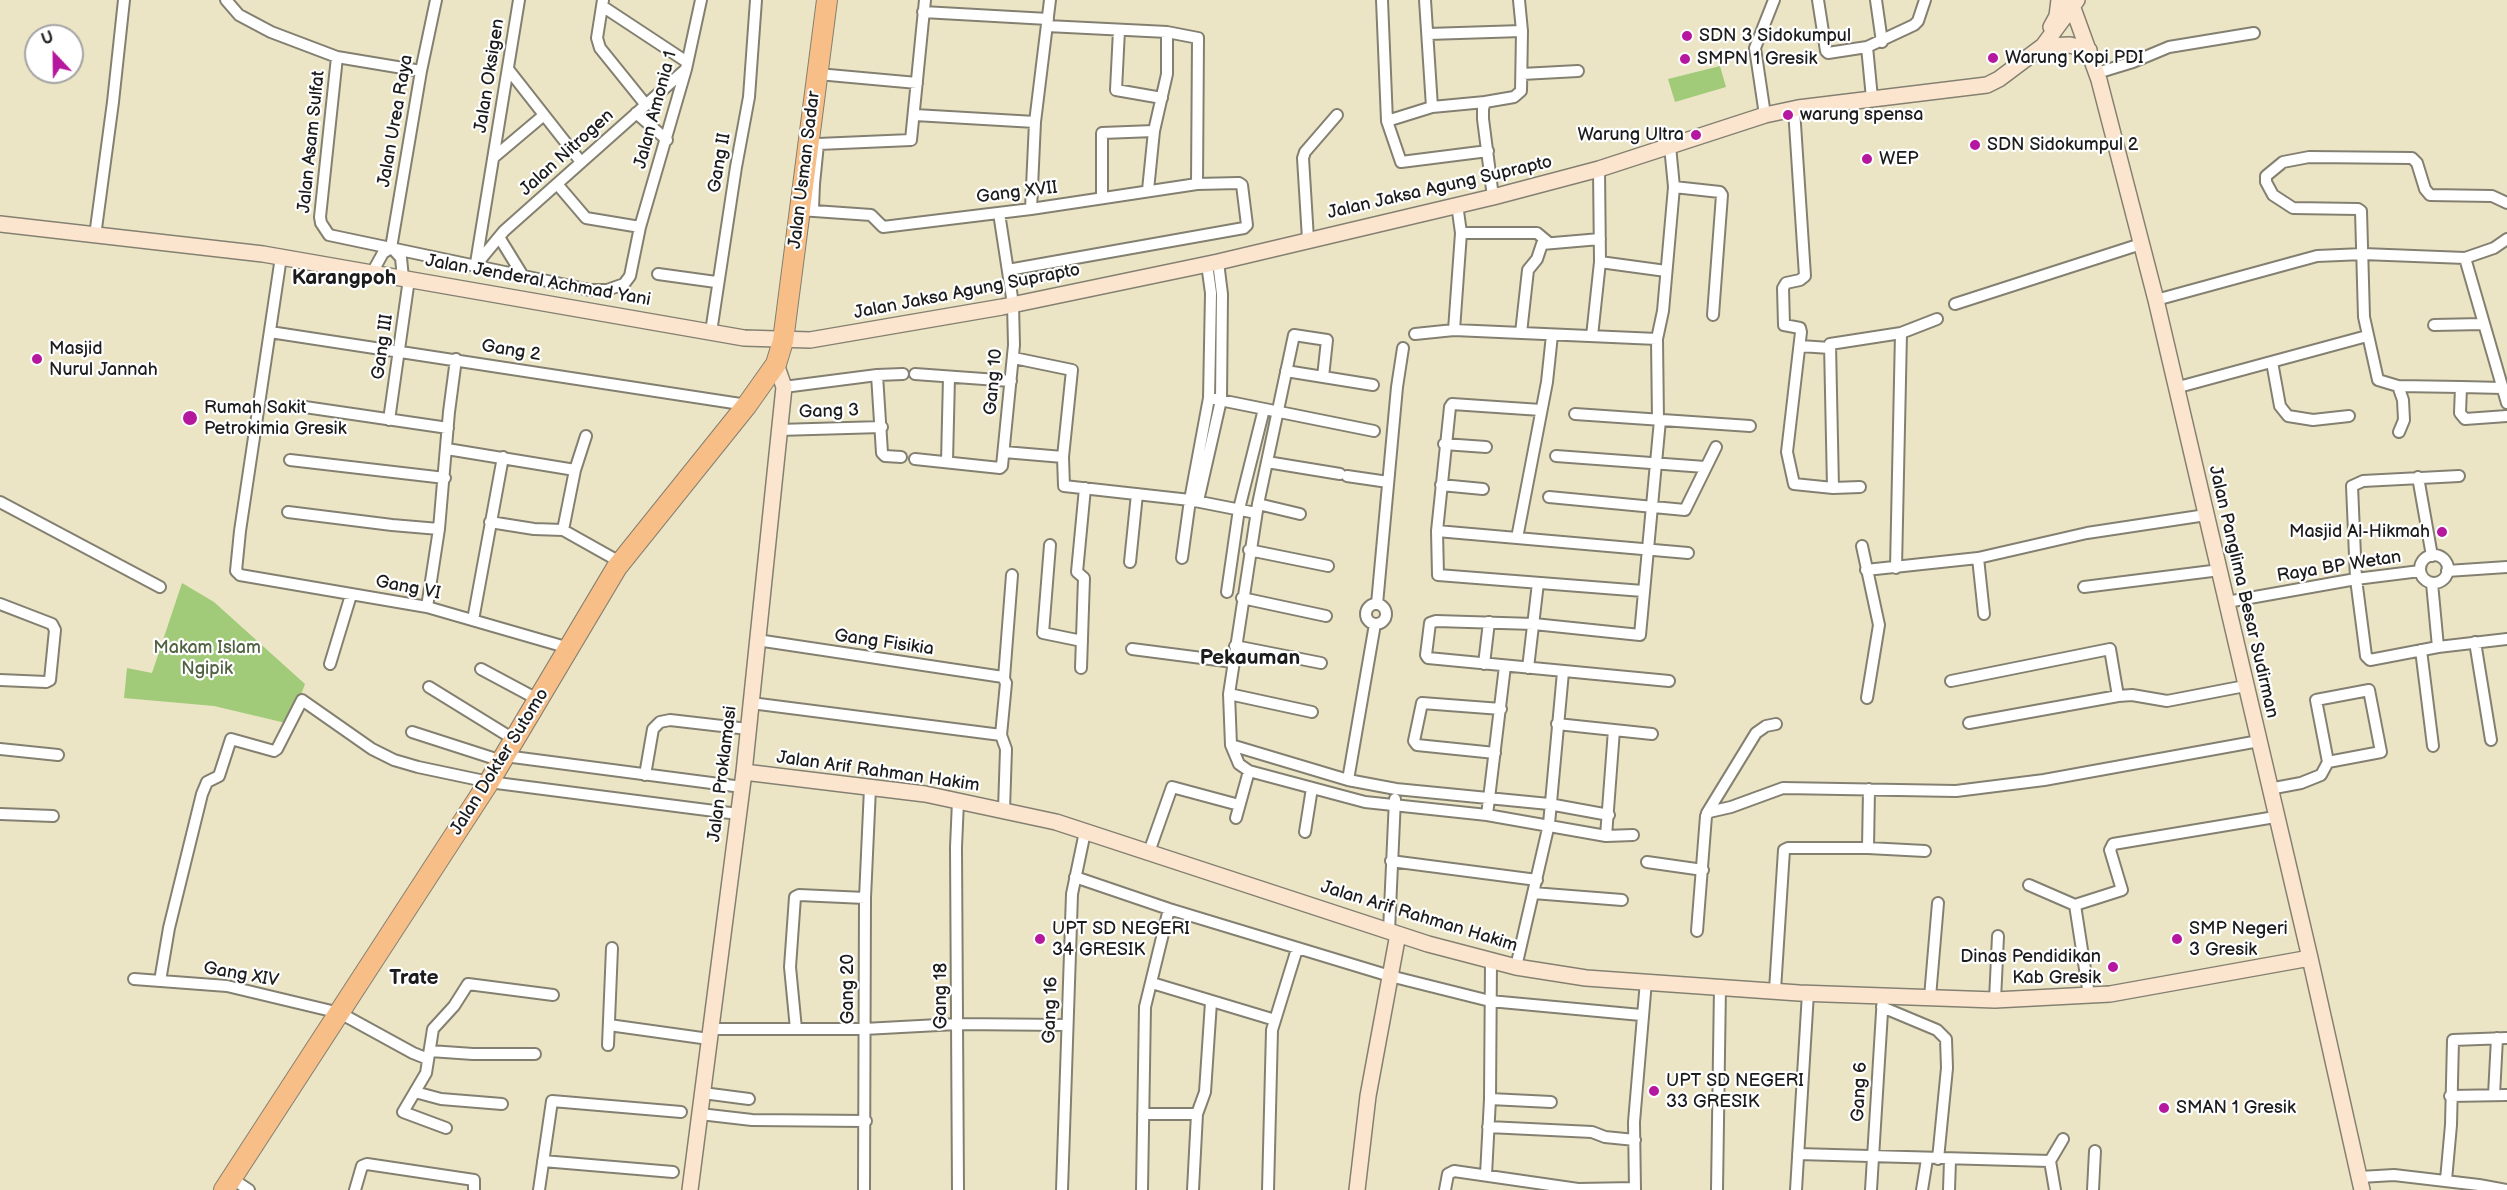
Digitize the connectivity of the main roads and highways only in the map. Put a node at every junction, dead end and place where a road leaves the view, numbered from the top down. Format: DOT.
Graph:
graph roads {
  1 [pos="827,0"];
  2 [pos="2073,1"];
  3 [pos="2043,46"];
  4 [pos="2089,50"];
  5 [pos="0,224"];
  6 [pos="783,341"];
  7 [pos="776,364"];
  8 [pos="743,780"];
  9 [pos="1394,932"];
  10 [pos="2310,958"];
  11 [pos="2361,1183"];
  12 [pos="227,1184"];
  13 [pos="690,1190"];
  14 [pos="1357,1190"];
  1 -- 6 [label="highway, Jalan Usman Sadar"];
  2 -- 3 [label="main road, Jalan Jaksa Agung Suprapto"];
  2 -- 4 [label="main road, Jalan Panglima Besar Sudirman"];
  3 -- 4 [label="main road"];
  3 -- 6 [label="main road, Jalan Jaksa Agung Suprapto"];
  4 -- 10 [label="main road, Jalan Panglima Besar Sudirman"];
  5 -- 6 [label="main road, Jalan Jenderal Achmad Yani"];
  6 -- 7 [label="highway, Jalan Dokter Sutomo"];
  7 -- 8 [label="main road, Jalan Proklamasi"];
  7 -- 12 [label="highway, Jalan Dokter Sutomo"];
  8 -- 9 [label="main road, Jalan Arif Rahman Hakim"];
  8 -- 13 [label="main road, Jalan Proklamasi"];
  9 -- 10 [label="main road, Jalan Arif Rahman Hakim"];
  9 -- 14 [label="main road"];
  10 -- 11 [label="main road, Jalan Panglima Besar Sudirman"];
}
